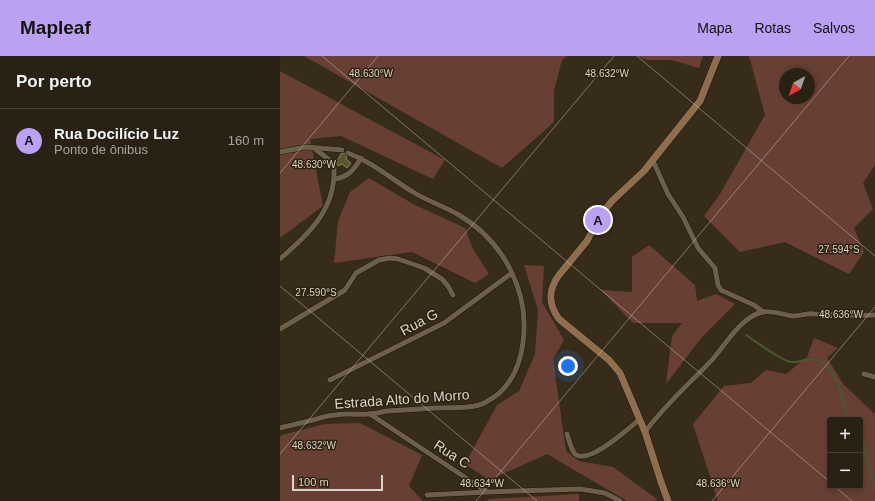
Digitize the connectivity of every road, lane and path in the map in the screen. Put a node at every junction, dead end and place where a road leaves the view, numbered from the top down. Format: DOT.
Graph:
graph roads {
  1 [pos="718,56"];
  2 [pos="314,148"];
  3 [pos="342,150"];
  4 [pos="280,152"];
  5 [pos="348,153"];
  6 [pos="361,158"];
  7 [pos="653,160"];
  8 [pos="334,179"];
  9 [pos="280,259"];
  10 [pos="512,273"];
  11 [pos="453,295"];
  12 [pos="763,312"];
  13 [pos="875,315"];
  14 [pos="280,329"];
  15 [pos="864,374"];
  16 [pos="875,377"];
  17 [pos="330,380"];
  18 [pos="370,414"];
  19 [pos="640,419"];
  20 [pos="280,428"];
  21 [pos="646,432"];
  22 [pos="567,434"];
  23 [pos="488,492"];
  24 [pos="427,495"];
  25 [pos="620,501"];
  26 [pos="668,501"];
  1 -- 7 [label="main road"];
  2 -- 3 [label="street"];
  2 -- 4 [label="street"];
  2 -- 8 [label="street"];
  5 -- 6 [label="street, Estrada Alto do Morro"];
  6 -- 8 [label="street"];
  6 -- 10 [label="street, Estrada Alto do Morro"];
  7 -- 12 [label="street"];
  7 -- 19 [label="main road"];
  8 -- 9 [label="street"];
  10 -- 17 [label="street, Rua G"];
  10 -- 18 [label="street, Estrada Alto do Morro"];
  11 -- 14 [label="street"];
  12 -- 13 [label="street"];
  12 -- 21 [label="street"];
  15 -- 16 [label="street"];
  18 -- 20 [label="street, Estrada Alto do Morro"];
  18 -- 23 [label="street, Rua C"];
  19 -- 21 [label="main road"];
  19 -- 22 [label="street"];
  21 -- 26 [label="main road"];
  23 -- 24 [label="street"];
  23 -- 25 [label="street"];
}
